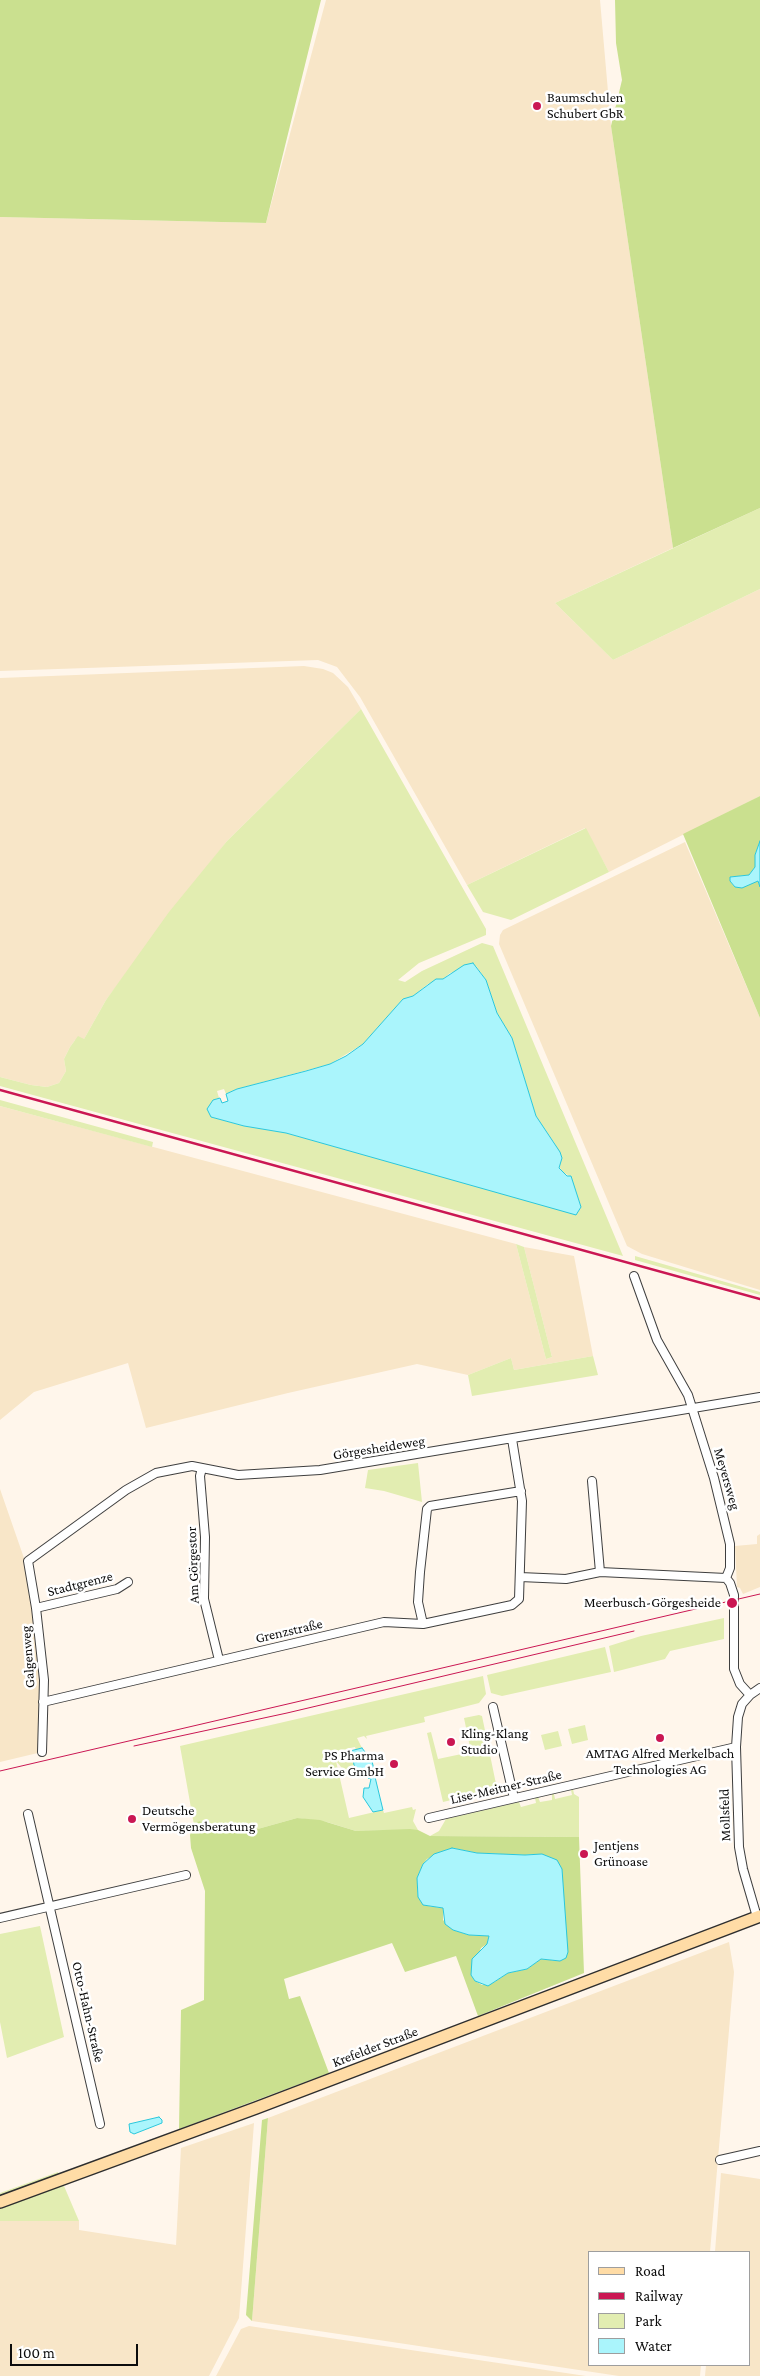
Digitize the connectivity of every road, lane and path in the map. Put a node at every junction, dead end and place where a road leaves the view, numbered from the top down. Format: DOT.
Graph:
graph roads {
  1 [pos="634,1276"];
  2 [pos="760,1397"];
  3 [pos="692,1408"];
  4 [pos="512,1438"];
  5 [pos="202,1468"];
  6 [pos="592,1481"];
  7 [pos="521,1491"];
  8 [pos="28,1561"];
  9 [pos="600,1572"];
  10 [pos="520,1577"];
  11 [pos="726,1578"];
  12 [pos="128,1582"];
  13 [pos="36,1608"];
  14 [pos="423,1624"];
  15 [pos="219,1660"];
  16 [pos="760,1688"];
  17 [pos="750,1694"];
  18 [pos="43,1702"];
  19 [pos="493,1707"];
  20 [pos="736,1747"];
  21 [pos="42,1752"];
  22 [pos="514,1798"];
  23 [pos="28,1814"];
  24 [pos="429,1818"];
  25 [pos="186,1875"];
  26 [pos="50,1906"];
  27 [pos="758,1916"];
  28 [pos="0,1918"];
  29 [pos="100,2124"];
  30 [pos="760,2150"];
  31 [pos="720,2160"];
  32 [pos="0,2202"];
  1 -- 3 [label="street, Meyersweg"];
  2 -- 3 [label="street, Görgesheideweg"];
  3 -- 4 [label="street, Görgesheideweg"];
  3 -- 11 [label="street, Meyersweg"];
  4 -- 5 [label="street, Görgesheideweg"];
  4 -- 7 [label="street"];
  5 -- 8 [label="street, Görgesheideweg"];
  5 -- 15 [label="street, Am Görgestor"];
  6 -- 9 [label="street"];
  7 -- 10 [label="street"];
  7 -- 14 [label="street"];
  8 -- 13 [label="street, Galgenweg"];
  9 -- 10 [label="street"];
  9 -- 11 [label="street"];
  10 -- 14 [label="street, Grenzstraße"];
  11 -- 17 [label="street, Meyersweg"];
  12 -- 13 [label="street, Stadtgrenze"];
  13 -- 18 [label="street, Galgenweg"];
  14 -- 15 [label="street, Grenzstraße"];
  15 -- 18 [label="street, Grenzstraße"];
  16 -- 17 [label="street"];
  17 -- 20 [label="street, Mollsfeld"];
  18 -- 21 [label="street, Galgenweg"];
  19 -- 22 [label="street"];
  20 -- 22 [label="street, Lise-Meitner-Straße"];
  20 -- 27 [label="street, Mollsfeld"];
  22 -- 24 [label="street, Lise-Meitner-Straße"];
  23 -- 26 [label="street, Otto-Hahn-Straße"];
  25 -- 26 [label="street"];
  26 -- 28 [label="street"];
  26 -- 29 [label="street, Otto-Hahn-Straße"];
  27 -- 32 [label="main road, Krefelder Straße"];
  30 -- 31 [label="street"];
}
